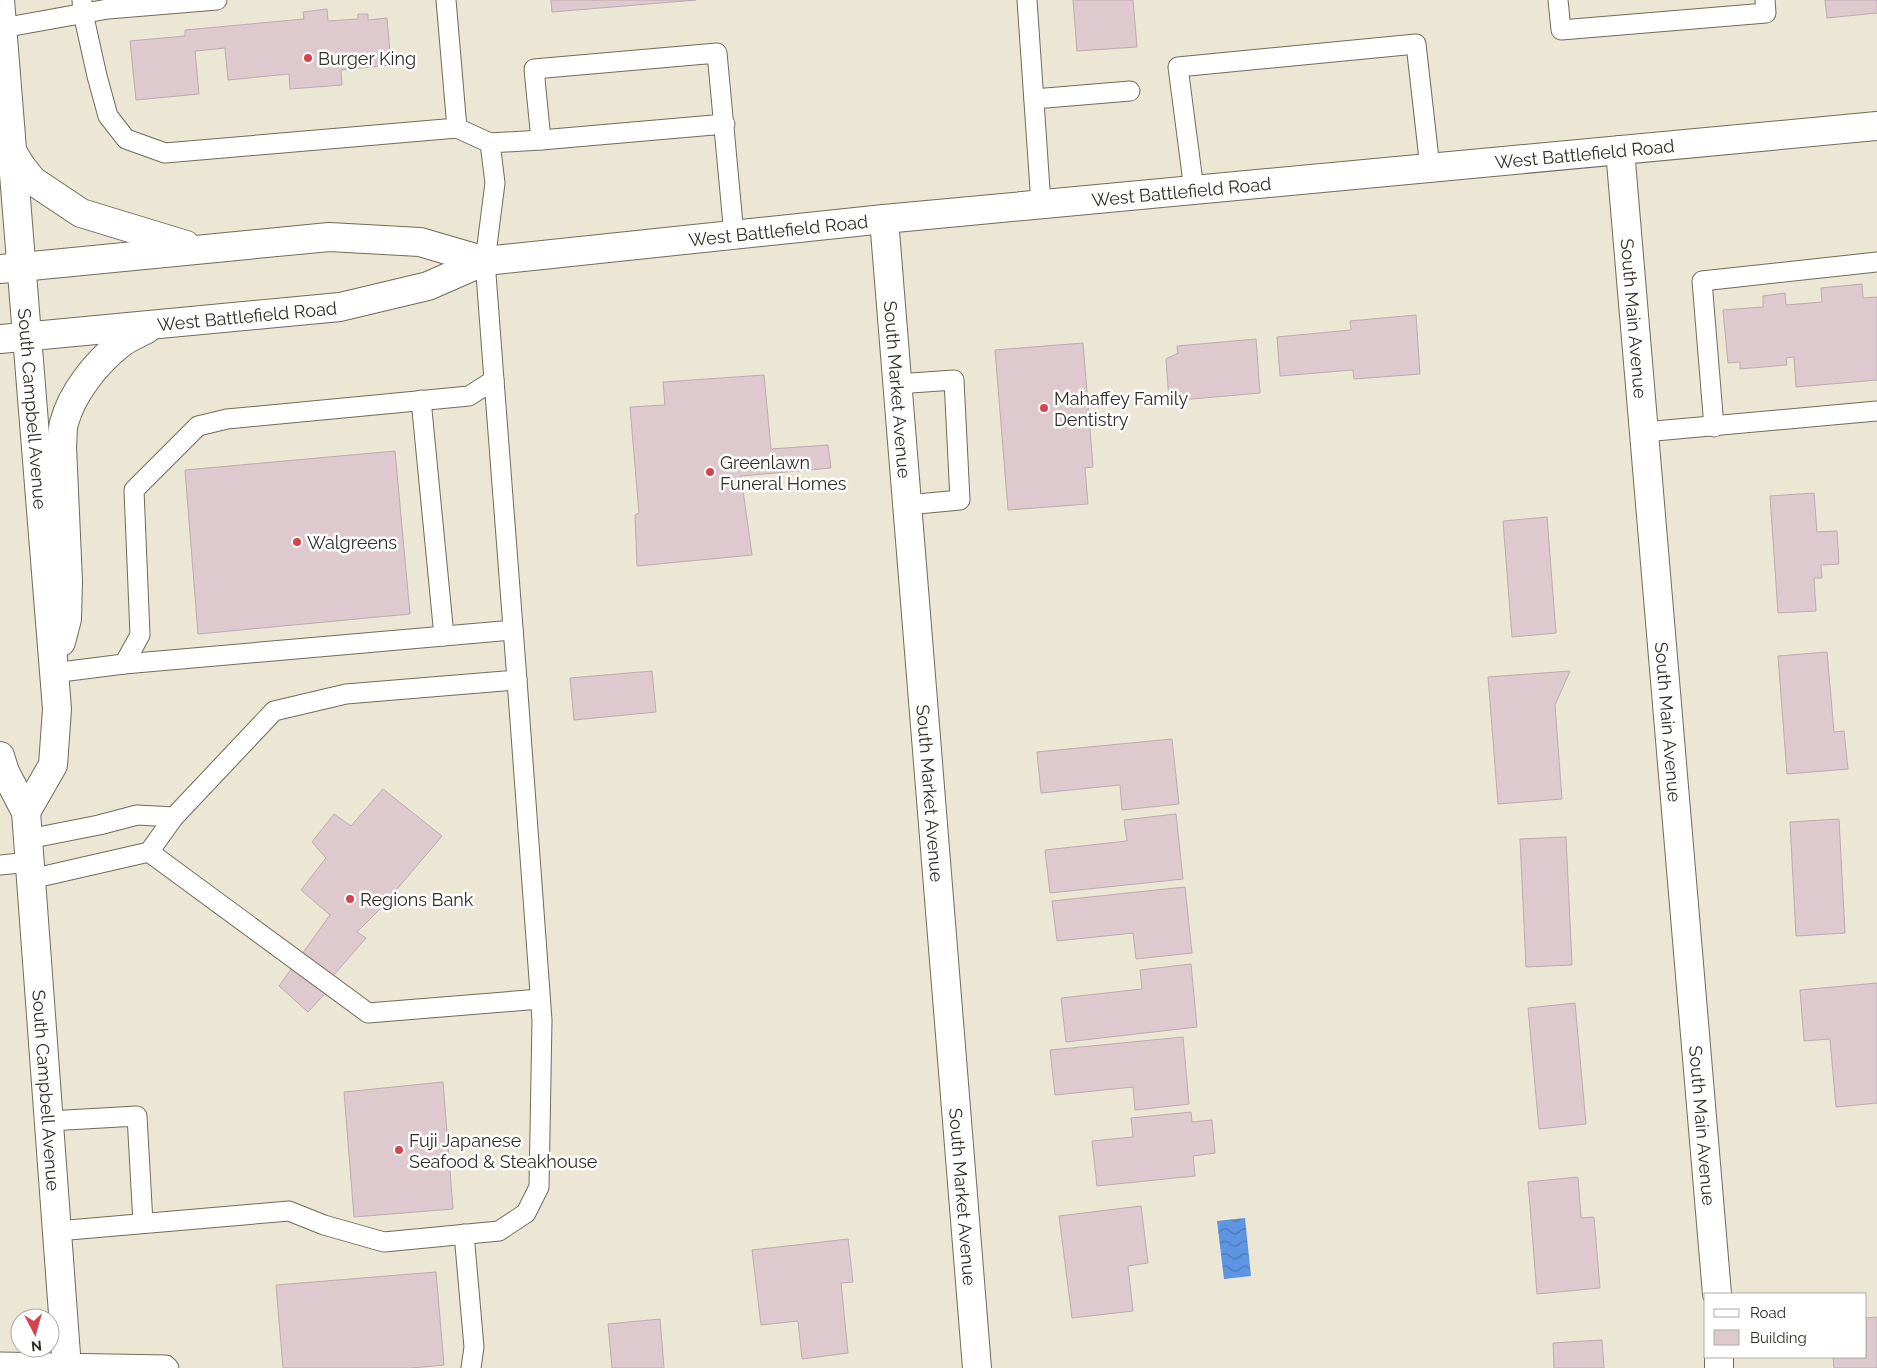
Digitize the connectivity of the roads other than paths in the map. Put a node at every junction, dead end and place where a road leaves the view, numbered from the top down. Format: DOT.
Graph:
graph roads {
  1 [pos="0,0"];
  2 [pos="217,0"];
  3 [pos="446,0"];
  4 [pos="1027,0"];
  5 [pos="1558,0"];
  6 [pos="1765,0"];
  7 [pos="83,6"];
  8 [pos="2,28"];
  9 [pos="1130,91"];
  10 [pos="1034,99"];
  11 [pos="725,124"];
  12 [pos="1877,126"];
  13 [pos="457,128"];
  14 [pos="541,140"];
  15 [pos="490,143"];
  16 [pos="12,150"];
  17 [pos="1620,150"];
  18 [pos="1430,168"];
  19 [pos="1194,190"];
  20 [pos="1041,204"];
  21 [pos="884,219"];
  22 [pos="734,235"];
  23 [pos="200,249"];
  24 [pos="485,261"];
  25 [pos="1877,262"];
  26 [pos="10,268"];
  27 [pos="157,324"];
  28 [pos="13,338"];
  29 [pos="494,380"];
  30 [pos="897,384"];
  31 [pos="421,400"];
  32 [pos="1877,411"];
  33 [pos="1714,427"];
  34 [pos="1644,432"];
  35 [pos="907,505"];
  36 [pos="513,630"];
  37 [pos="444,636"];
  38 [pos="124,664"];
  39 [pos="53,673"];
  40 [pos="517,680"];
  41 [pos="0,756"];
  42 [pos="26,812"];
  43 [pos="174,817"];
  44 [pos="149,852"];
  45 [pos="30,860"];
  46 [pos="0,865"];
  47 [pos="540,999"];
  48 [pos="49,1121"];
  49 [pos="143,1223"];
  50 [pos="57,1231"];
  51 [pos="464,1234"];
  52 [pos="1717,1293"];
  53 [pos="0,1362"];
  54 [pos="67,1366"];
  55 [pos="169,1368"];
  56 [pos="471,1368"];
  57 [pos="977,1368"];
  1 -- 8 [label="main road, South Campbell Avenue"];
  2 -- 7 [label="lane"];
  3 -- 13 [label="lane"];
  4 -- 10 [label="lane"];
  5 -- 6 [label="lane"];
  7 -- 8 [label="lane"];
  7 -- 13 [label="lane"];
  8 -- 16 [label="main road, South Campbell Avenue"];
  9 -- 10 [label="lane"];
  10 -- 20 [label="lane"];
  11 -- 14 [label="lane"];
  11 -- 14 [label="lane"];
  11 -- 22 [label="lane"];
  12 -- 17 [label="main road, West Battlefield Road"];
  13 -- 15 [label="lane"];
  14 -- 15 [label="lane"];
  15 -- 24 [label="lane"];
  16 -- 23 [label="main road"];
  16 -- 26 [label="main road, South Campbell Avenue"];
  17 -- 18 [label="main road, West Battlefield Road"];
  17 -- 34 [label="main road, South Main Avenue"];
  18 -- 19 [label="main road, West Battlefield Road"];
  18 -- 19 [label="lane"];
  19 -- 20 [label="main road, West Battlefield Road"];
  20 -- 21 [label="main road, West Battlefield Road"];
  21 -- 22 [label="main road, West Battlefield Road"];
  21 -- 30 [label="main road, South Market Avenue"];
  22 -- 24 [label="main road, West Battlefield Road"];
  23 -- 24 [label="main road, West Battlefield Road"];
  23 -- 26 [label="main road, West Battlefield Road"];
  24 -- 27 [label="main road, West Battlefield Road"];
  24 -- 29 [label="lane"];
  25 -- 33 [label="lane"];
  26 -- 28 [label="main road, South Campbell Avenue"];
  27 -- 28 [label="main road, West Battlefield Road"];
  27 -- 39 [label="main road"];
  28 -- 39 [label="main road, South Campbell Avenue"];
  29 -- 31 [label="lane"];
  29 -- 36 [label="lane"];
  30 -- 35 [label="main road, South Market Avenue"];
  30 -- 35 [label="lane"];
  31 -- 37 [label="lane"];
  31 -- 38 [label="lane"];
  32 -- 33 [label="lane"];
  33 -- 34 [label="lane"];
  34 -- 52 [label="main road, South Main Avenue"];
  35 -- 57 [label="main road, South Market Avenue"];
  36 -- 37 [label="lane"];
  36 -- 40 [label="lane"];
  37 -- 38 [label="lane"];
  38 -- 39 [label="lane"];
  39 -- 42 [label="main road, South Campbell Avenue"];
  40 -- 43 [label="lane"];
  40 -- 47 [label="lane"];
  41 -- 42 [label="main road, South Campbell Avenue"];
  42 -- 45 [label="main road, South Campbell Avenue"];
  43 -- 44 [label="lane"];
  43 -- 45 [label="lane"];
  44 -- 45 [label="lane"];
  44 -- 47 [label="lane"];
  45 -- 46 [label="lane"];
  45 -- 48 [label="main road, South Campbell Avenue"];
  47 -- 51 [label="lane"];
  48 -- 49 [label="lane"];
  48 -- 50 [label="main road, South Campbell Avenue"];
  49 -- 50 [label="lane"];
  49 -- 51 [label="lane"];
  50 -- 54 [label="main road, South Campbell Avenue"];
  51 -- 56 [label="lane"];
  53 -- 54 [label="lane"];
  54 -- 55 [label="lane"];
}
